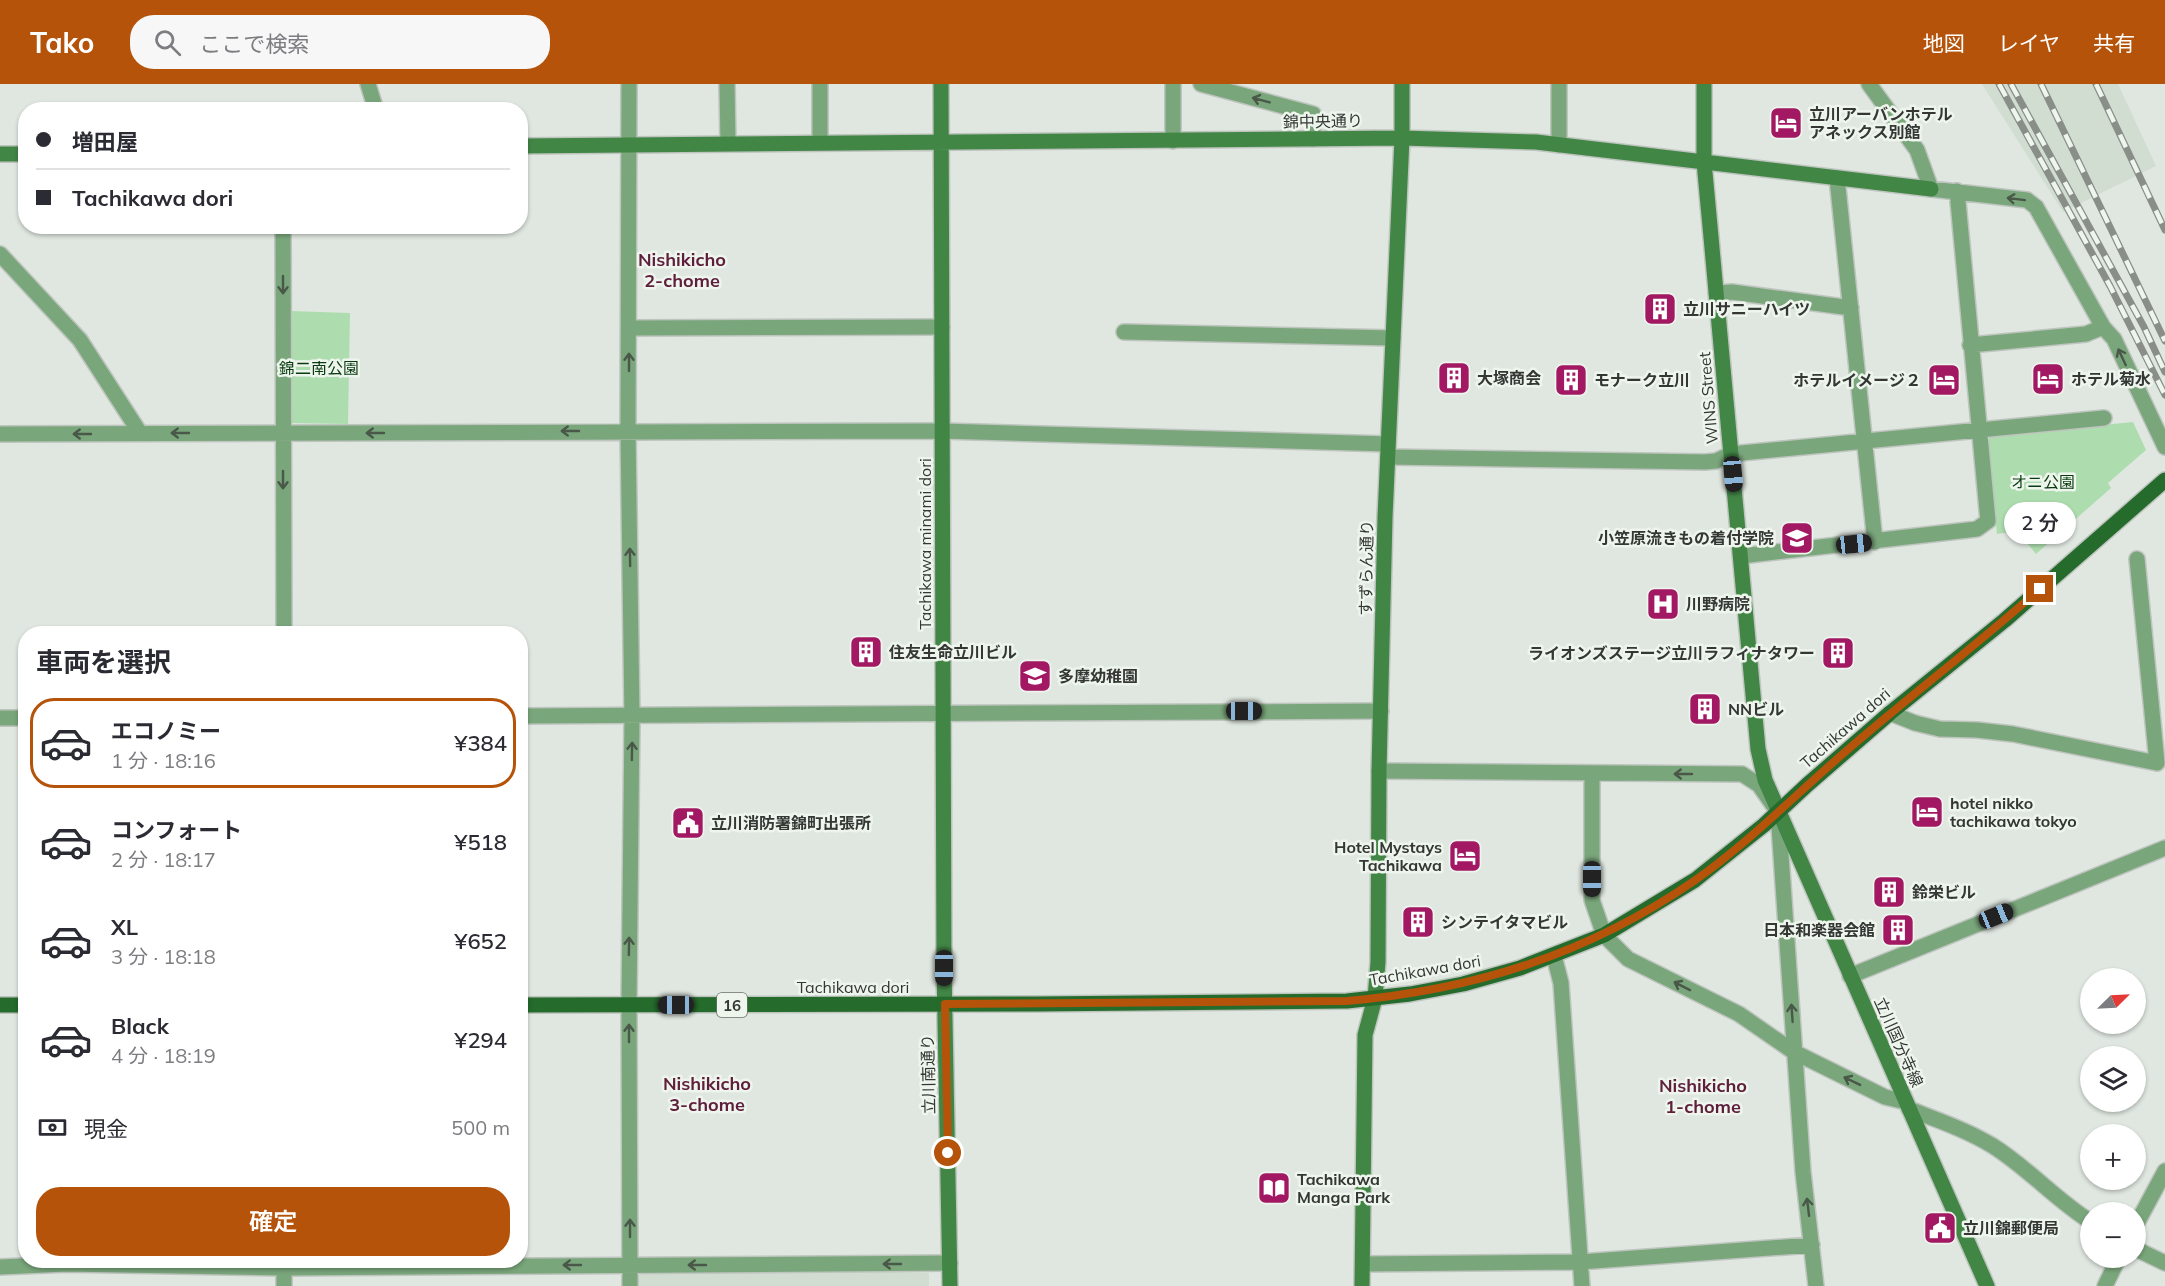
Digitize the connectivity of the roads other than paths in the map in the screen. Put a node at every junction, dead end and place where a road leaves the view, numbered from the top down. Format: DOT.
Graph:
graph roads {
  1 [pos="368,84"];
  2 [pos="629,84"];
  3 [pos="728,84"];
  4 [pos="820,84"];
  5 [pos="941,84"];
  6 [pos="1173,84"];
  7 [pos="1201,84"];
  8 [pos="1402,84"];
  9 [pos="1559,84"];
  10 [pos="1704,84"];
  11 [pos="1869,84"];
  12 [pos="374,102"];
  13 [pos="1402,138"];
  14 [pos="1313,139"];
  15 [pos="941,141"];
  16 [pos="1173,141"];
  17 [pos="820,142"];
  18 [pos="728,143"];
  19 [pos="628,144"];
  20 [pos="1559,145"];
  21 [pos="528,146"];
  22 [pos="0,154"];
  23 [pos="18,154"];
  24 [pos="1704,162"];
  25 [pos="1837,178"];
  26 [pos="1931,189"];
  27 [pos="1957,192"];
  28 [pos="283,234"];
  29 [pos="0,255"];
  30 [pos="1716,293"];
  31 [pos="1851,308"];
  32 [pos="942,327"];
  33 [pos="2103,327"];
  34 [pos="629,328"];
  35 [pos="1124,332"];
  36 [pos="1393,338"];
  37 [pos="1970,345"];
  38 [pos="2104,418"];
  39 [pos="1979,430"];
  40 [pos="628,431"];
  41 [pos="942,431"];
  42 [pos="140,433"];
  43 [pos="0,434"];
  44 [pos="282,434"];
  45 [pos="1864,441"];
  46 [pos="2165,447"];
  47 [pos="1388,450"];
  48 [pos="1731,454"];
  49 [pos="2165,480"];
  50 [pos="1875,542"];
  51 [pos="1741,556"];
  52 [pos="2138,558"];
  53 [pos="284,626"];
  54 [pos="1381,711"];
  55 [pos="943,712"];
  56 [pos="1890,713"];
  57 [pos="528,716"];
  58 [pos="632,717"];
  59 [pos="0,718"];
  60 [pos="18,718"];
  61 [pos="2161,763"];
  62 [pos="1379,771"];
  63 [pos="1592,774"];
  64 [pos="1778,812"];
  65 [pos="2165,848"];
  66 [pos="1604,935"];
  67 [pos="1554,956"];
  68 [pos="1850,976"];
  69 [pos="1375,998"];
  70 [pos="945,1004"];
  71 [pos="0,1005"];
  72 [pos="18,1005"];
  73 [pos="528,1005"];
  74 [pos="629,1005"];
  75 [pos="1794,1052"];
  76 [pos="1907,1106"];
  77 [pos="2165,1171"];
  78 [pos="2146,1206"];
  79 [pos="2080,1215"];
  80 [pos="1812,1245"];
  81 [pos="2146,1254"];
  82 [pos="1580,1262"];
  83 [pos="950,1263"];
  84 [pos="2165,1263"];
  85 [pos="1363,1264"];
  86 [pos="528,1265"];
  87 [pos="630,1265"];
  88 [pos="18,1266"];
  89 [pos="0,1267"];
  90 [pos="284,1268"];
  91 [pos="2114,1268"];
  92 [pos="284,1286"];
  93 [pos="630,1286"];
  94 [pos="950,1286"];
  95 [pos="1362,1286"];
  96 [pos="1582,1286"];
  97 [pos="1816,1286"];
  98 [pos="1986,1286"];
  99 [pos="2105,1286"];
  1 -- 12 [label="street"];
  2 -- 19 [label="street"];
  3 -- 18 [label="street"];
  4 -- 17 [label="street"];
  5 -- 15 [label="street, Tachikawa minami dori"];
  6 -- 16 [label="street"];
  14 -- 7 [label="street, one-way"];
  8 -- 13 [label="street, すずらん通り"];
  9 -- 20 [label="street"];
  10 -- 24 [label="street, WINS Street"];
  11 -- 26 [label="street"];
  13 -- 14 [label="street, 錦中央通り"];
  13 -- 20 [label="street, 錦中央通り"];
  13 -- 36 [label="street, すずらん通り"];
  14 -- 16 [label="street, 錦中央通り"];
  15 -- 16 [label="street, 錦中央通り"];
  15 -- 17 [label="street, 錦中央通り"];
  15 -- 32 [label="street, Tachikawa minami dori"];
  17 -- 18 [label="street, 錦中央通り"];
  18 -- 19 [label="street, 錦中央通り"];
  19 -- 21 [label="street"];
  19 -- 34 [label="street"];
  20 -- 24 [label="street, 錦中央通り"];
  22 -- 23 [label="street"];
  24 -- 25 [label="street, 錦中央通り"];
  24 -- 30 [label="street, WINS Street"];
  25 -- 26 [label="street, 錦中央通り"];
  25 -- 31 [label="street"];
  26 -- 27 [label="street"];
  33 -- 27 [label="street, one-way"];
  27 -- 37 [label="street"];
  28 -- 44 [label="street, one-way"];
  29 -- 42 [label="street"];
  30 -- 31 [label="street"];
  30 -- 48 [label="street, WINS Street"];
  31 -- 45 [label="street"];
  32 -- 34 [label="street"];
  32 -- 41 [label="street, Tachikawa minami dori"];
  33 -- 37 [label="street"];
  46 -- 33 [label="street, one-way"];
  40 -- 34 [label="street, one-way"];
  35 -- 36 [label="street"];
  36 -- 47 [label="street, すずらん通り"];
  37 -- 39 [label="street"];
  38 -- 39 [label="street"];
  39 -- 45 [label="street"];
  39 -- 50 [label="street"];
  40 -- 41 [label="street"];
  40 -- 44 [label="street, one-way"];
  58 -- 40 [label="street, one-way"];
  41 -- 47 [label="street"];
  41 -- 55 [label="street, Tachikawa minami dori"];
  42 -- 43 [label="street, one-way"];
  44 -- 42 [label="street, one-way"];
  44 -- 53 [label="street, one-way"];
  45 -- 48 [label="street"];
  45 -- 50 [label="street"];
  47 -- 48 [label="street"];
  47 -- 54 [label="street, すずらん通り"];
  48 -- 51 [label="street, WINS Street"];
  49 -- 56 [label="main road, Tachikawa dori / 16"];
  50 -- 51 [label="street"];
  51 -- 64 [label="street, WINS Street"];
  52 -- 61 [label="street"];
  54 -- 55 [label="street"];
  54 -- 62 [label="street, すずらん通り"];
  55 -- 58 [label="street"];
  55 -- 70 [label="street, Tachikawa minami dori"];
  56 -- 61 [label="street"];
  56 -- 64 [label="main road, Tachikawa dori / 16"];
  57 -- 58 [label="street"];
  74 -- 58 [label="street, one-way"];
  59 -- 60 [label="street"];
  62 -- 63 [label="street"];
  62 -- 69 [label="street, すずらん通り"];
  64 -- 63 [label="street, one-way"];
  63 -- 66 [label="street"];
  64 -- 66 [label="main road, Tachikawa dori / 16"];
  64 -- 68 [label="street, 立川国分寺線"];
  75 -- 64 [label="street, one-way"];
  65 -- 68 [label="street"];
  66 -- 67 [label="main road, Tachikawa dori / 16"];
  75 -- 66 [label="street, one-way"];
  67 -- 69 [label="main road, Tachikawa dori / 16"];
  67 -- 82 [label="street"];
  68 -- 76 [label="street, 立川国分寺線"];
  69 -- 70 [label="main road, Tachikawa dori / 16"];
  69 -- 85 [label="street, すずらん通り"];
  70 -- 74 [label="main road, Tachikawa dori / 16"];
  70 -- 83 [label="street, 立川南通り"];
  71 -- 72 [label="main road"];
  73 -- 74 [label="main road, Tachikawa dori / 16"];
  87 -- 74 [label="street, one-way"];
  76 -- 75 [label="street, one-way"];
  80 -- 75 [label="street, one-way"];
  76 -- 79 [label="street"];
  76 -- 98 [label="street, 立川国分寺線"];
  77 -- 78 [label="street"];
  80 -- 82 [label="street"];
  80 -- 97 [label="street"];
  81 -- 84 [label="street"];
  82 -- 85 [label="street"];
  82 -- 96 [label="street"];
  83 -- 87 [label="street, one-way"];
  83 -- 94 [label="street, 立川南通り"];
  85 -- 95 [label="street, すずらん通り"];
  87 -- 86 [label="street, one-way"];
  87 -- 93 [label="street"];
  88 -- 89 [label="street"];
  90 -- 92 [label="street"];
  91 -- 99 [label="street"];
}
